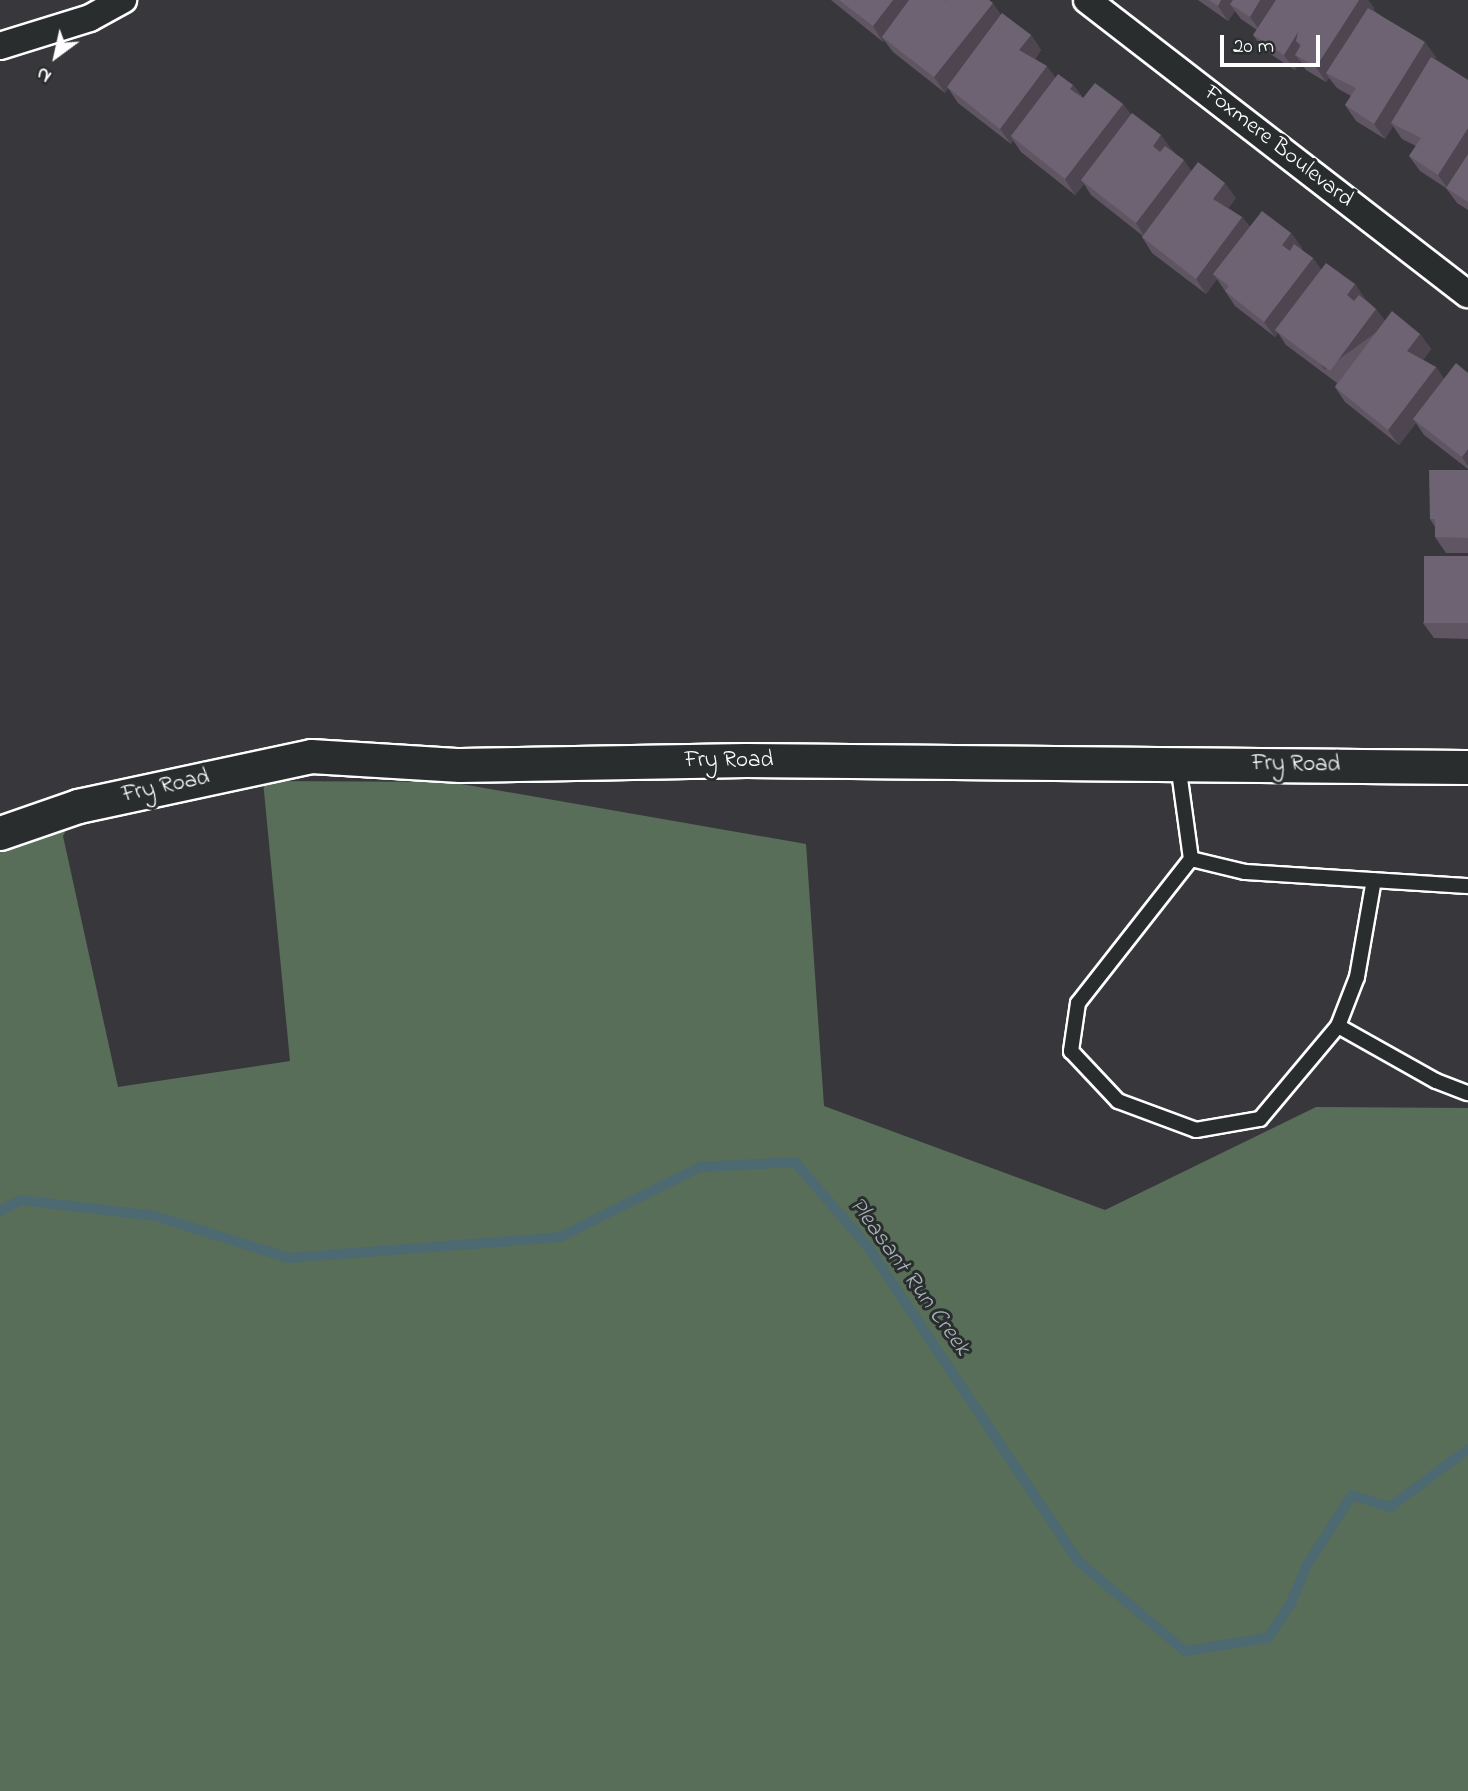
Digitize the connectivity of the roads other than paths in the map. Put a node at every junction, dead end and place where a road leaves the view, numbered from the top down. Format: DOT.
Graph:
graph roads {
  1 [pos="122,0"];
  2 [pos="1087,0"];
  3 [pos="0,46"];
  4 [pos="1468,293"];
  5 [pos="1178,764"];
  6 [pos="1468,767"];
  7 [pos="0,833"];
  8 [pos="1191,859"];
  9 [pos="1374,880"];
  10 [pos="1468,886"];
  11 [pos="1338,1026"];
  12 [pos="1468,1093"];
  1 -- 3 [label="street"];
  2 -- 4 [label="street, Foxmere Boulevard"];
  5 -- 6 [label="street, Fry Road"];
  5 -- 7 [label="street, Fry Road"];
  5 -- 8 [label="lane"];
  8 -- 9 [label="lane"];
  8 -- 11 [label="lane"];
  9 -- 10 [label="lane"];
  9 -- 11 [label="lane"];
  11 -- 12 [label="lane"];
}
